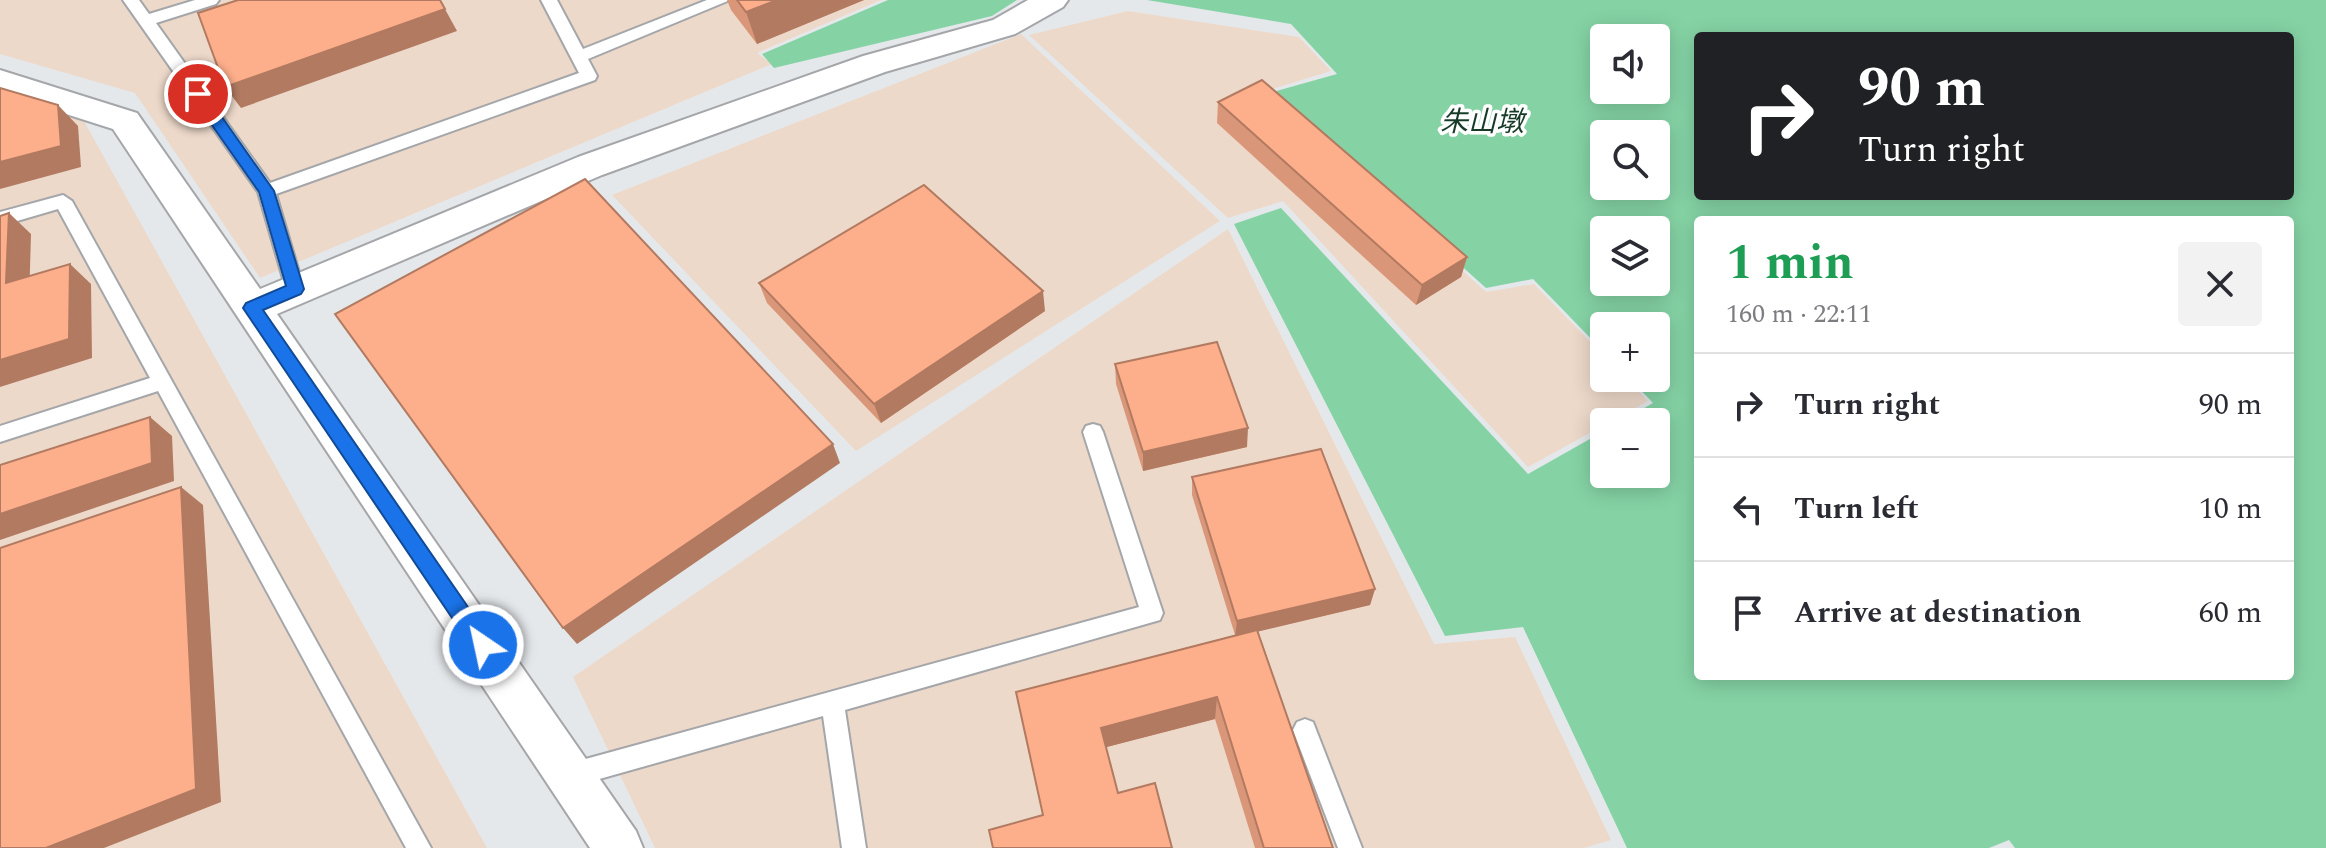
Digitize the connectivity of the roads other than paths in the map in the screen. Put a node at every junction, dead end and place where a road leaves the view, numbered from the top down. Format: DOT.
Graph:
graph roads {
  1 [pos="131,0"];
  2 [pos="211,0"];
  3 [pos="549,0"];
  4 [pos="722,0"];
  5 [pos="1052,0"];
  6 [pos="146,21"];
  7 [pos="579,56"];
  8 [pos="0,81"];
  9 [pos="266,191"];
  10 [pos="0,219"];
  11 [pos="295,289"];
  12 [pos="252,308"];
  13 [pos="162,382"];
  14 [pos="1093,432"];
  15 [pos="0,434"];
  16 [pos="832,702"];
  17 [pos="1305,730"];
  18 [pos="571,775"];
  19 [pos="419,848"];
  20 [pos="619,848"];
  21 [pos="854,848"];
  22 [pos="1350,848"];
  1 -- 6 [label="lane"];
  2 -- 6 [label="lane"];
  3 -- 7 [label="lane"];
  4 -- 7 [label="lane"];
  5 -- 11 [label="street"];
  6 -- 9 [label="lane"];
  7 -- 9 [label="lane"];
  8 -- 12 [label="street"];
  9 -- 11 [label="lane"];
  10 -- 13 [label="lane"];
  11 -- 12 [label="street"];
  12 -- 18 [label="street"];
  13 -- 15 [label="lane"];
  13 -- 19 [label="lane"];
  14 -- 16 [label="lane"];
  16 -- 18 [label="lane"];
  16 -- 21 [label="lane"];
  17 -- 22 [label="lane"];
  18 -- 20 [label="street"];
}
